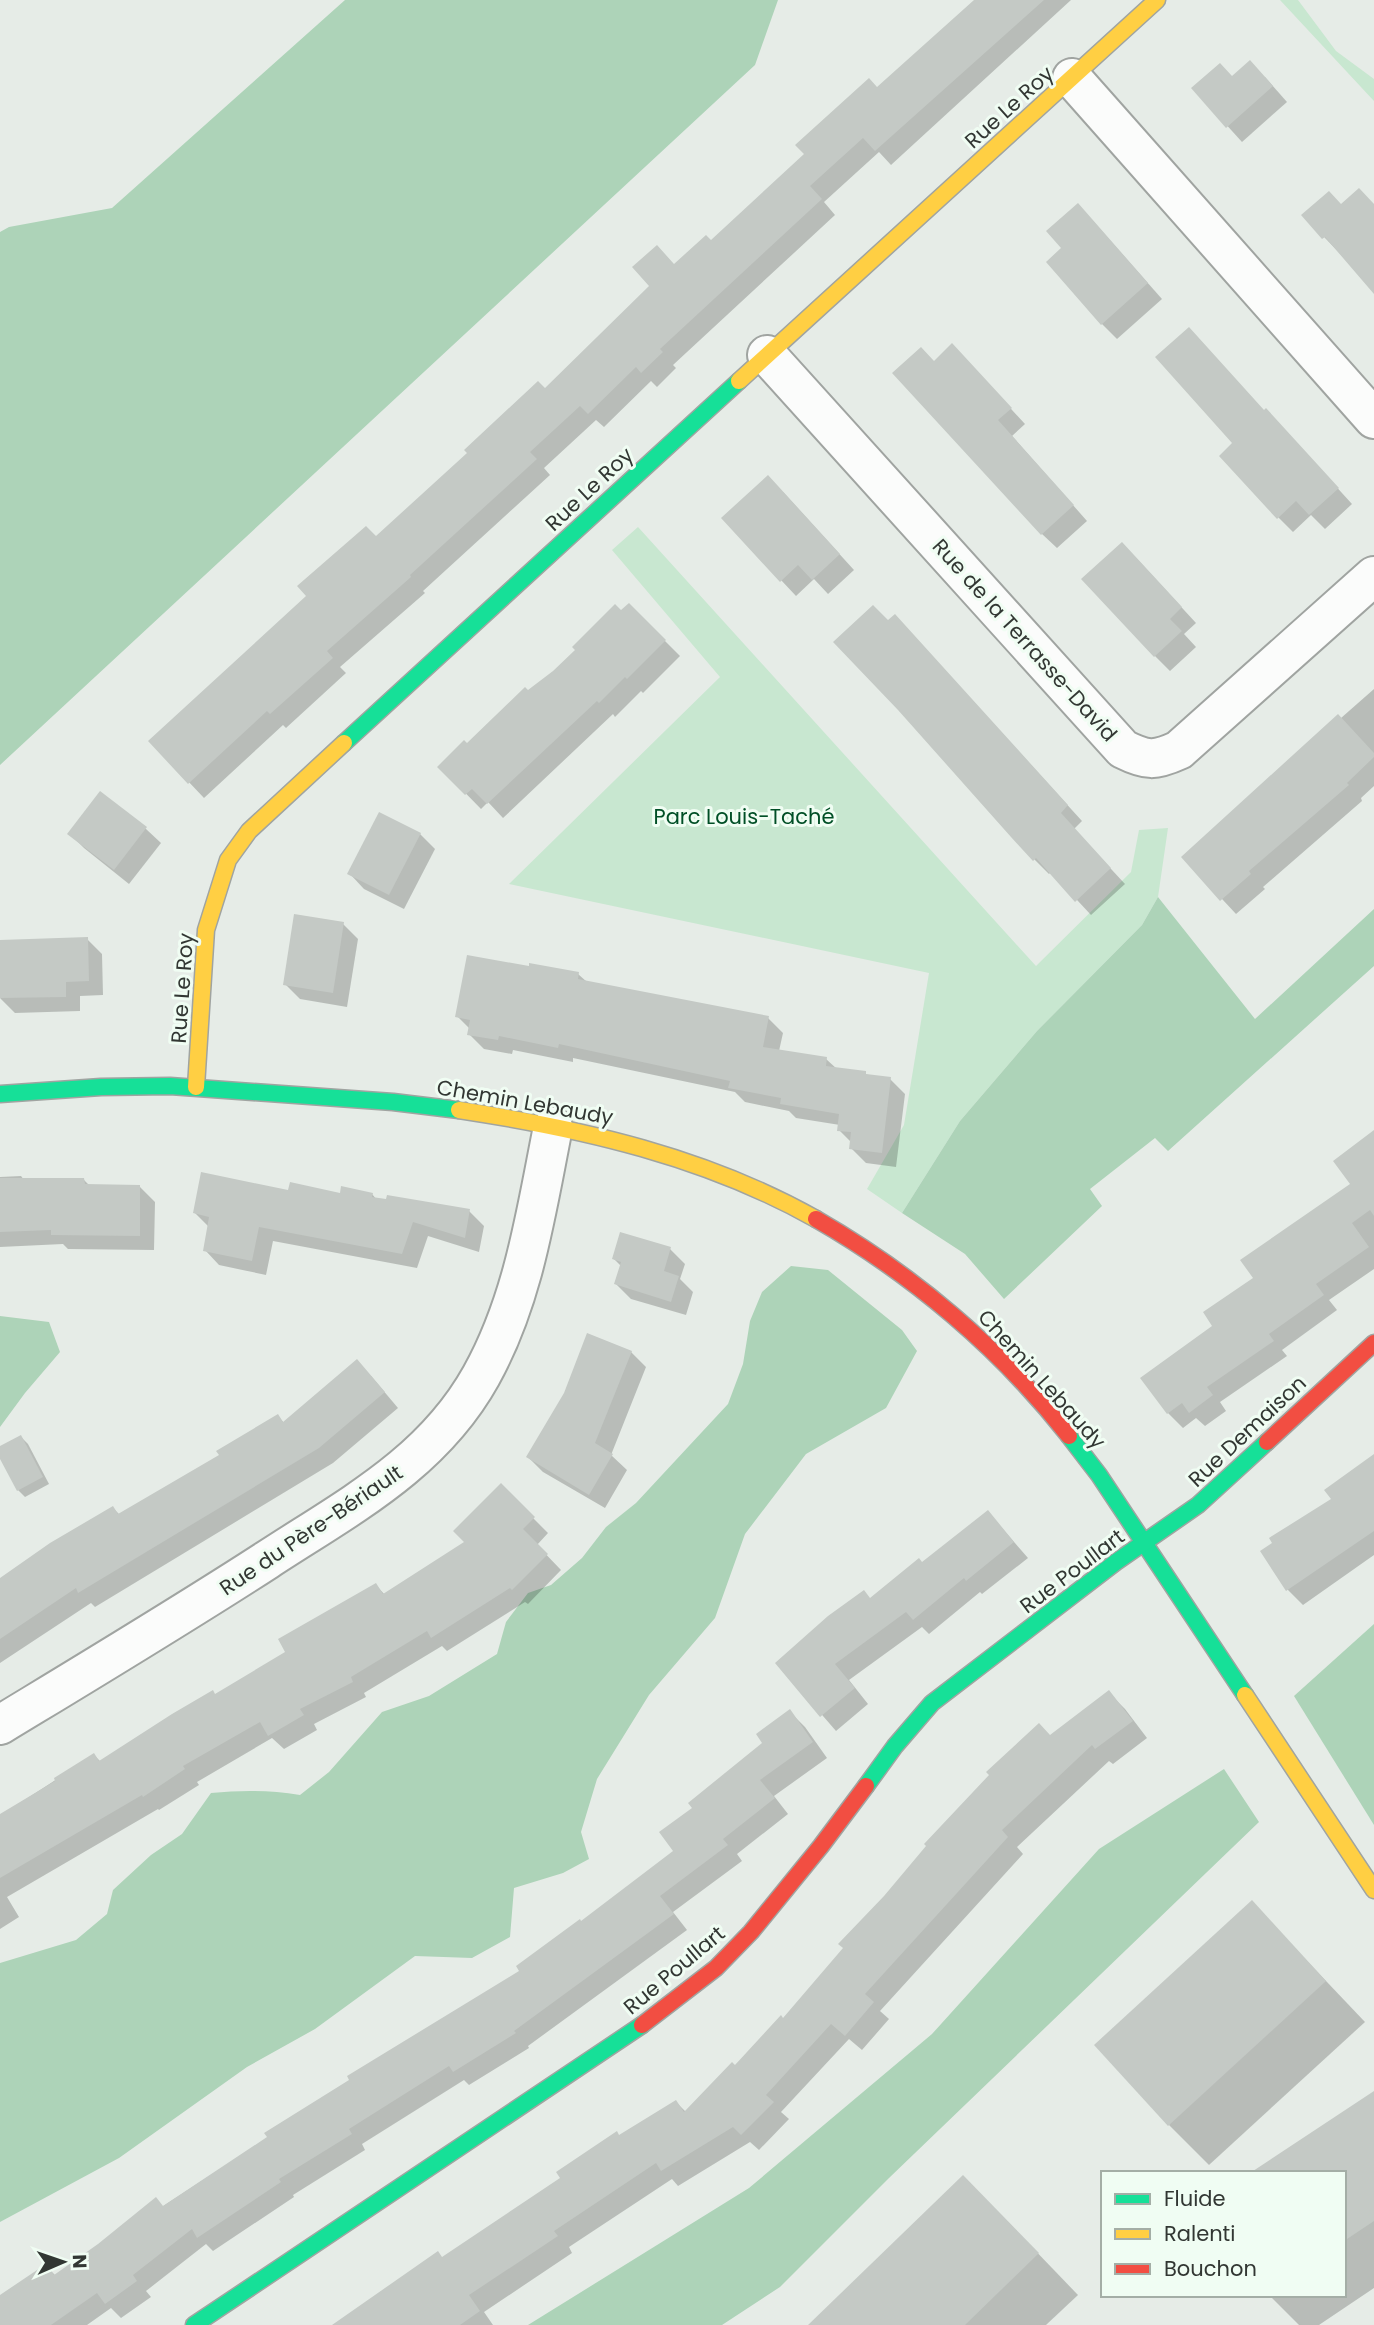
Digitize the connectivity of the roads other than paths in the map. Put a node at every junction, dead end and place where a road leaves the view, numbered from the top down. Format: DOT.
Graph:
graph roads {
  1 [pos="1157,0"];
  2 [pos="1072,78"];
  3 [pos="767,355"];
  4 [pos="1374,419"];
  5 [pos="1374,576"];
  6 [pos="196,1087"];
  7 [pos="0,1094"];
  8 [pos="553,1127"];
  9 [pos="1374,1343"];
  10 [pos="1143,1544"];
  11 [pos="0,1725"];
  12 [pos="1374,1890"];
  13 [pos="194,2325"];
  1 -- 2 [label="street, Rue Le Roy"];
  2 -- 3 [label="street, Rue Le Roy"];
  2 -- 4 [label="street"];
  3 -- 5 [label="street, Rue de la Terrasse-David"];
  3 -- 6 [label="street, Rue Le Roy"];
  6 -- 7 [label="street, Chemin Lebaudy"];
  6 -- 8 [label="street, Chemin Lebaudy"];
  8 -- 10 [label="street, Chemin Lebaudy"];
  8 -- 11 [label="street, Rue du Père-Bériault"];
  9 -- 10 [label="street, Rue Demaison"];
  10 -- 12 [label="street, Chemin Lebaudy"];
  10 -- 13 [label="street, Rue Poullart"];
}
